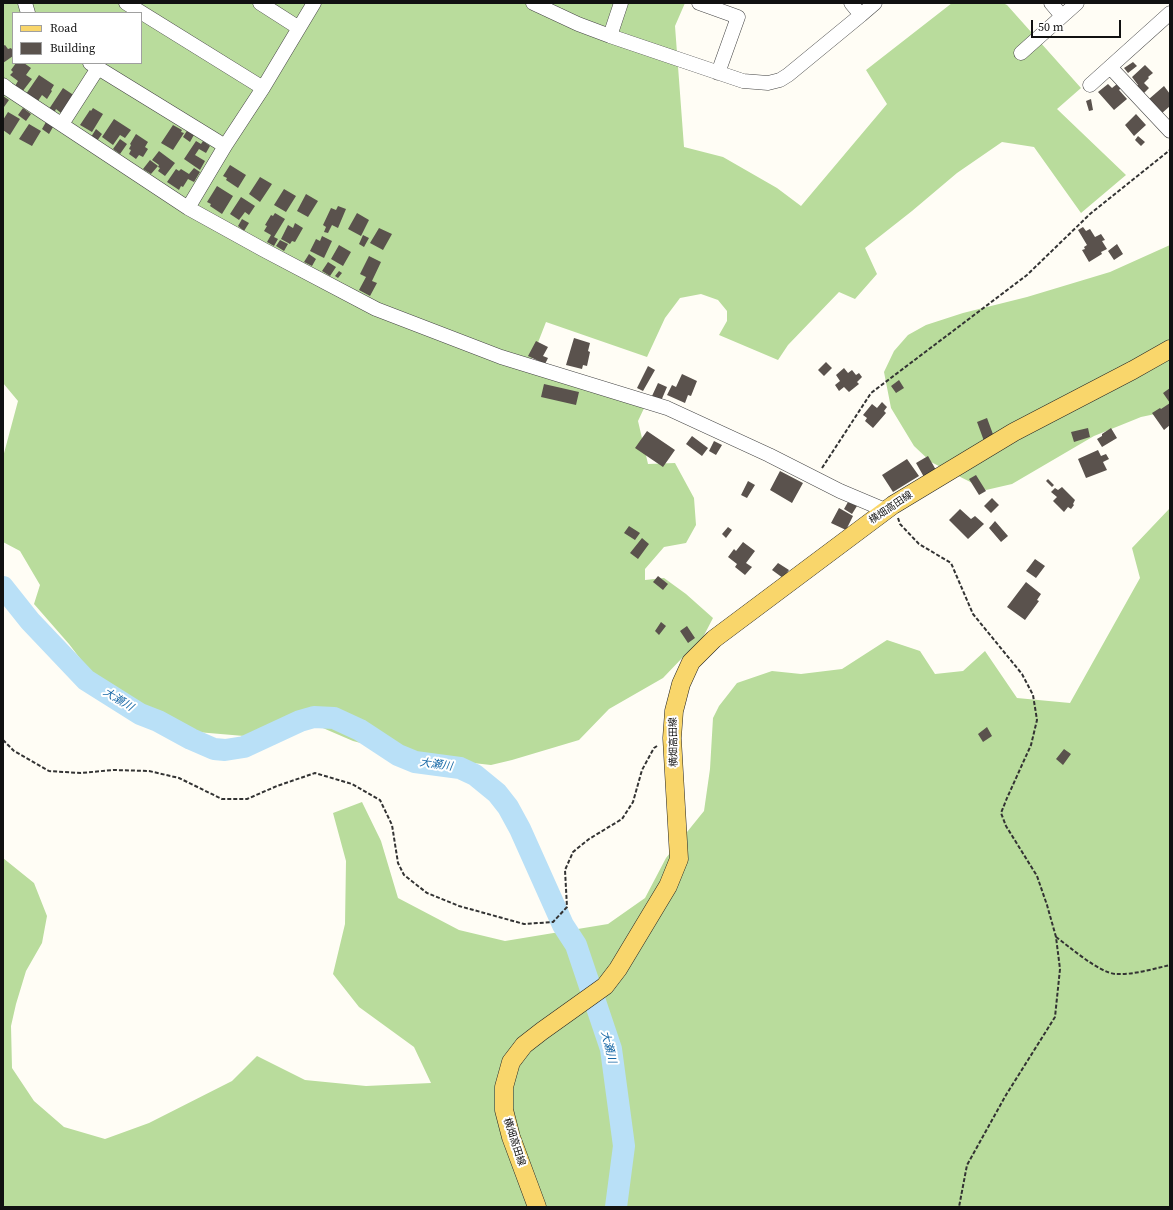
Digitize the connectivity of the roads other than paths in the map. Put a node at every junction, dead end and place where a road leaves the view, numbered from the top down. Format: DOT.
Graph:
graph roads {
  1 [pos="126,3"];
  2 [pos="260,3"];
  3 [pos="314,3"];
  4 [pos="533,3"];
  5 [pos="621,3"];
  6 [pos="699,3"];
  7 [pos="851,3"];
  8 [pos="875,3"];
  9 [pos="1051,3"];
  10 [pos="1077,3"];
  11 [pos="141,12"];
  12 [pos="142,13"];
  13 [pos="1170,13"];
  14 [pos="861,15"];
  15 [pos="1062,16"];
  16 [pos="299,28"];
  17 [pos="610,36"];
  18 [pos="1021,53"];
  19 [pos="94,65"];
  20 [pos="1110,67"];
  21 [pos="718,73"];
  22 [pos="3,85"];
  23 [pos="1090,85"];
  24 [pos="263,88"];
  25 [pos="62,124"];
  26 [pos="1170,131"];
  27 [pos="225,146"];
  28 [pos="188,208"];
  29 [pos="1170,349"];
  30 [pos="889,508"];
  31 [pos="537,1207"];
  1 -- 11 [label="street"];
  2 -- 16 [label="street"];
  3 -- 16 [label="street"];
  4 -- 17 [label="street"];
  5 -- 17 [label="street"];
  6 -- 21 [label="street"];
  7 -- 14 [label="street"];
  8 -- 14 [label="street"];
  9 -- 15 [label="street"];
  10 -- 15 [label="street"];
  12 -- 24 [label="street"];
  13 -- 20 [label="street"];
  14 -- 21 [label="street"];
  15 -- 18 [label="street"];
  16 -- 24 [label="street"];
  17 -- 21 [label="street"];
  19 -- 25 [label="street"];
  19 -- 27 [label="street"];
  20 -- 23 [label="street"];
  20 -- 26 [label="street"];
  22 -- 25 [label="street"];
  24 -- 27 [label="street"];
  25 -- 28 [label="street"];
  27 -- 28 [label="street"];
  28 -- 30 [label="street"];
  29 -- 30 [label="main road, 横畑高田線"];
  30 -- 31 [label="main road, 横畑高田線"];
}
